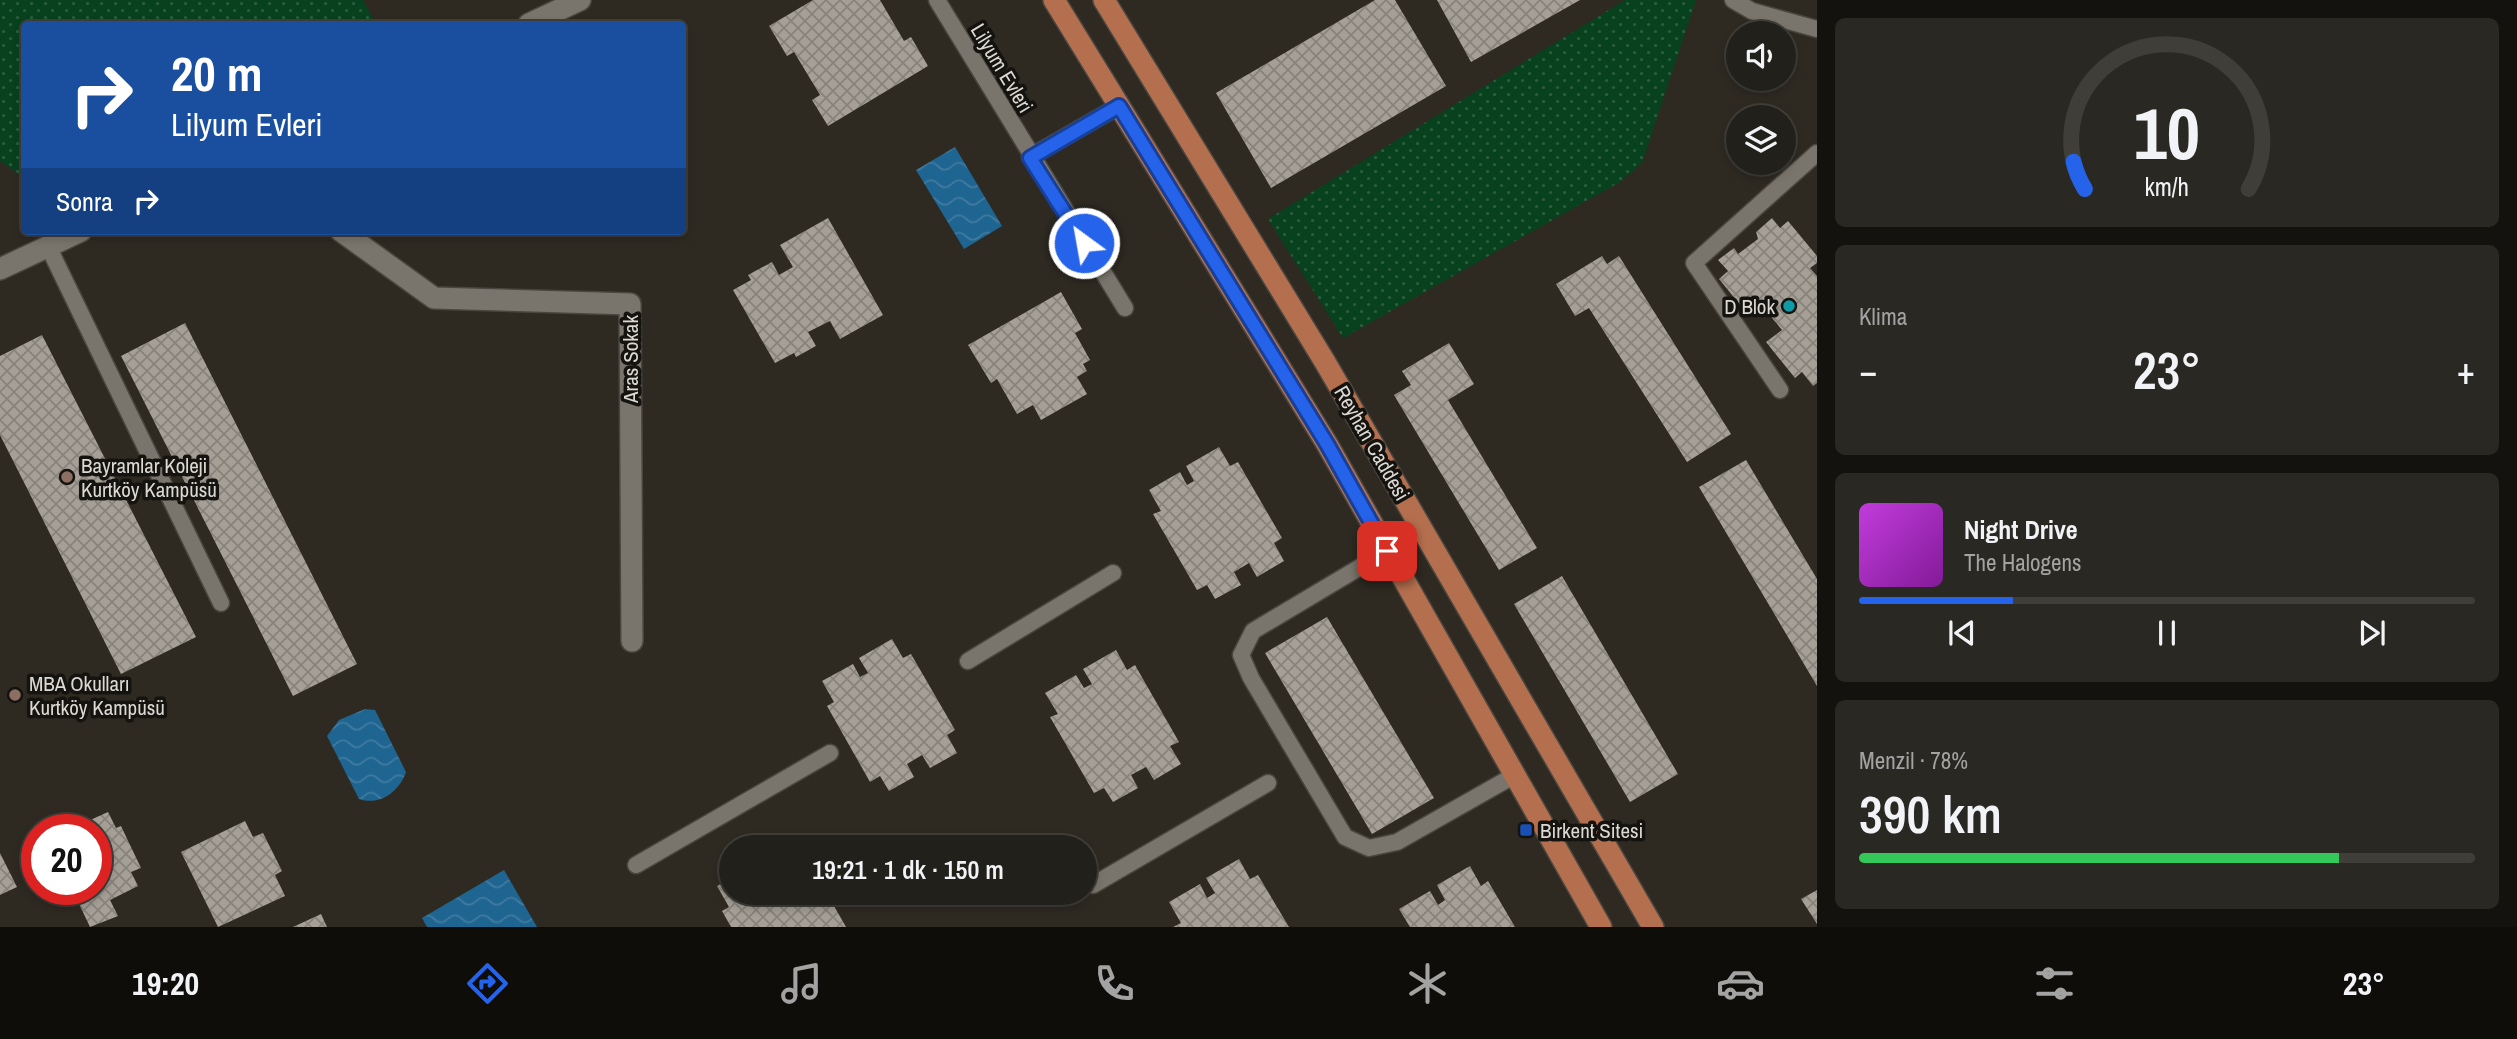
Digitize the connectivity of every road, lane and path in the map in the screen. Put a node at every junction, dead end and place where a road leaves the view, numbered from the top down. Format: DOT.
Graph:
graph roads {
  1 [pos="580,0"];
  2 [pos="937,0"];
  3 [pos="1054,0"];
  4 [pos="1104,0"];
  5 [pos="1733,0"];
  6 [pos="535,21"];
  7 [pos="1817,29"];
  8 [pos="1119,106"];
  9 [pos="1030,158"];
  10 [pos="1815,161"];
  11 [pos="72,235"];
  12 [pos="347,235"];
  13 [pos="48,246"];
  14 [pos="0,269"];
  15 [pos="1125,308"];
  16 [pos="1780,390"];
  17 [pos="1387,551"];
  18 [pos="1113,573"];
  19 [pos="221,603"];
  20 [pos="632,641"];
  21 [pos="968,661"];
  22 [pos="830,753"];
  23 [pos="1515,775"];
  24 [pos="1268,783"];
  25 [pos="636,865"];
  26 [pos="1097,883"];
  27 [pos="1601,927"];
  28 [pos="1653,927"];
  1 -- 6 [label="street"];
  2 -- 9 [label="lane, Lilyum Evleri"];
  3 -- 8 [label="main road, Reyhan Caddesi"];
  4 -- 28 [label="main road, Reyhan Caddesi"];
  5 -- 7 [label="lane"];
  8 -- 9 [label="lane"];
  8 -- 17 [label="main road, Reyhan Caddesi"];
  9 -- 15 [label="lane, Lilyum Evleri"];
  10 -- 16 [label="lane"];
  11 -- 13 [label="street"];
  12 -- 20 [label="street, Aras Sokak"];
  13 -- 14 [label="street"];
  13 -- 19 [label="lane"];
  17 -- 23 [label="main road, Reyhan Caddesi"];
  17 -- 23 [label="lane"];
  18 -- 21 [label="lane"];
  22 -- 25 [label="lane"];
  23 -- 27 [label="main road, Reyhan Caddesi"];
  24 -- 26 [label="lane"];
}
